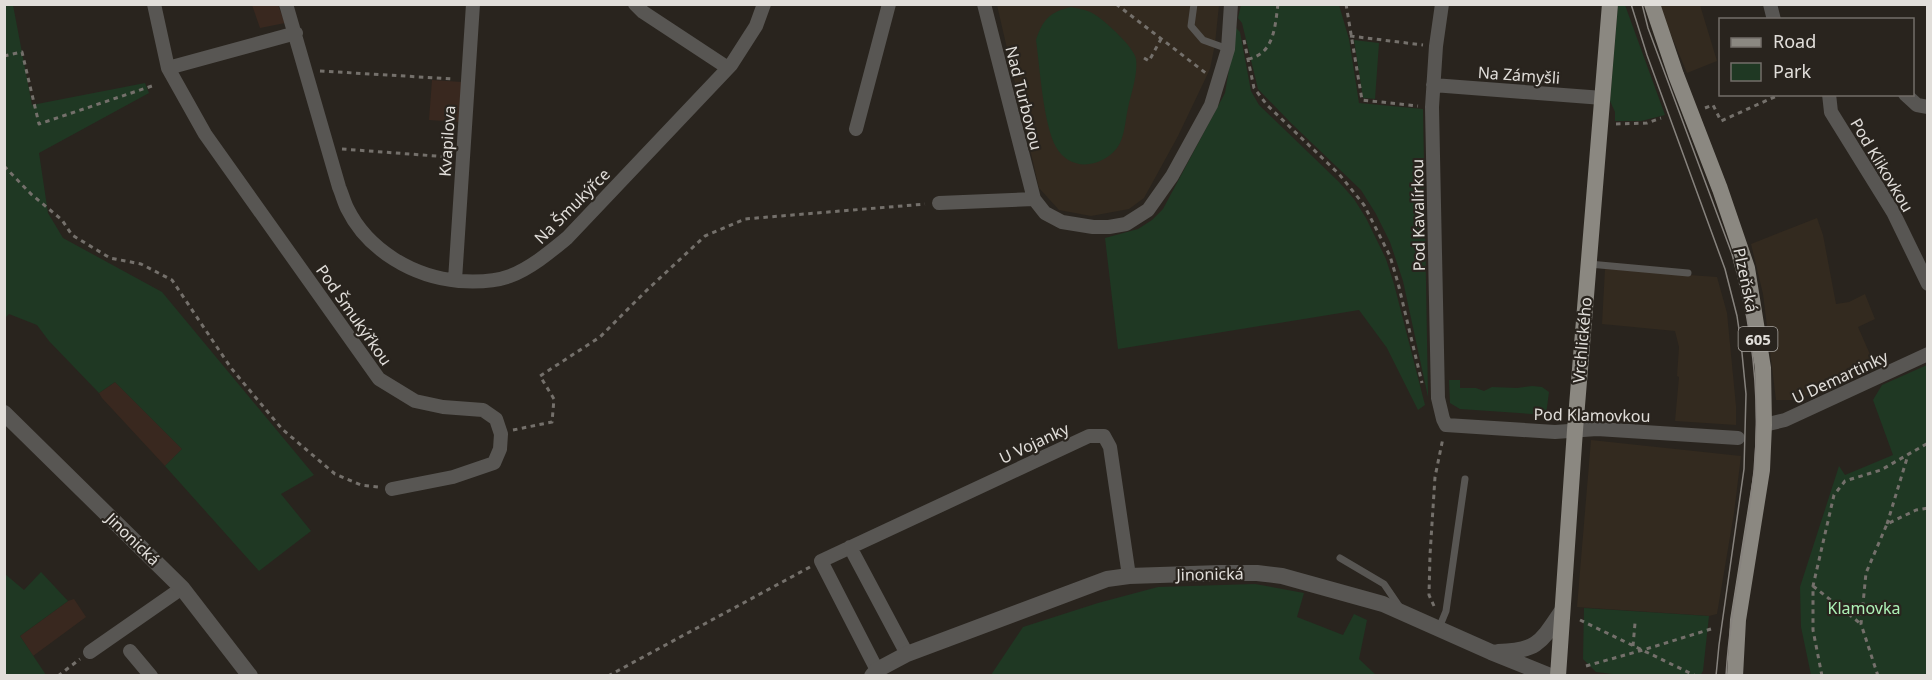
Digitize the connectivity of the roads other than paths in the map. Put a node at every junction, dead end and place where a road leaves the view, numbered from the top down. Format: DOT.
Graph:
graph roads {
  1 [pos="154,4"];
  2 [pos="286,4"];
  3 [pos="472,4"];
  4 [pos="635,4"];
  5 [pos="764,4"];
  6 [pos="889,4"];
  7 [pos="984,4"];
  8 [pos="1194,4"];
  9 [pos="1231,4"];
  10 [pos="1442,4"];
  11 [pos="1610,4"];
  12 [pos="1652,4"];
  13 [pos="296,33"];
  14 [pos="1228,49"];
  15 [pos="168,68"];
  16 [pos="728,68"];
  17 [pos="1433,85"];
  18 [pos="1829,96"];
  19 [pos="1907,96"];
  20 [pos="1603,98"];
  21 [pos="1928,107"];
  22 [pos="856,129"];
  23 [pos="1034,199"];
  24 [pos="939,203"];
  25 [pos="1589,264"];
  26 [pos="1688,273"];
  27 [pos="455,280"];
  28 [pos="1928,284"];
  29 [pos="1928,354"];
  30 [pos="4,413"];
  31 [pos="1446,425"];
  32 [pos="1764,425"];
  33 [pos="1575,430"];
  34 [pos="1738,438"];
  35 [pos="1465,479"];
  36 [pos="392,489"];
  37 [pos="850,547"];
  38 [pos="1340,558"];
  39 [pos="1129,576"];
  40 [pos="182,588"];
  41 [pos="1562,610"];
  42 [pos="1402,611"];
  43 [pos="1439,628"];
  44 [pos="130,651"];
  45 [pos="90,652"];
  46 [pos="1491,652"];
  47 [pos="907,654"];
  48 [pos="874,673"];
  49 [pos="151,675"];
  50 [pos="250,675"];
  51 [pos="1515,675"];
  52 [pos="1550,675"];
  53 [pos="1558,675"];
  54 [pos="1735,675"];
  1 -- 15 [label="street, Pod Šmukýřkou"];
  2 -- 13 [label="street, Na Šmukýřce"];
  3 -- 27 [label="street, Kvapilova"];
  4 -- 16 [label="street"];
  5 -- 16 [label="street, Na Šmukýřce"];
  6 -- 22 [label="street"];
  7 -- 23 [label="street, Nad Turbovou"];
  8 -- 14 [label="lane"];
  9 -- 14 [label="street"];
  10 -- 17 [label="street, Pod Kavalírkou"];
  11 -- 20 [label="main road, Vrchlického"];
  12 -- 32 [label="main road, Plzeňská / 605"];
  13 -- 15 [label="street"];
  13 -- 27 [label="street, Na Šmukýřce"];
  14 -- 23 [label="street"];
  15 -- 36 [label="street, Pod Šmukýřkou"];
  16 -- 27 [label="street, Na Šmukýřce"];
  17 -- 20 [label="street, Na Zámyšli"];
  17 -- 31 [label="street, Pod Kavalírkou"];
  18 -- 28 [label="street, Pod Klikovkou"];
  19 -- 21 [label="street"];
  20 -- 25 [label="main road, Vrchlického"];
  23 -- 24 [label="street"];
  25 -- 26 [label="lane"];
  25 -- 33 [label="main road, Vrchlického"];
  29 -- 32 [label="street, U Demartinky"];
  30 -- 40 [label="street, Jinonická"];
  31 -- 33 [label="street, Pod Klamovkou"];
  32 -- 54 [label="main road, Plzeňská / 605"];
  33 -- 34 [label="street, Pod Klamovkou"];
  33 -- 41 [label="main road, Vrchlického"];
  35 -- 43 [label="lane"];
  37 -- 39 [label="street, U Vojanky"];
  37 -- 47 [label="street"];
  37 -- 48 [label="street, U Vojanky"];
  38 -- 42 [label="lane"];
  39 -- 42 [label="street, Jinonická"];
  39 -- 47 [label="street, Jinonická"];
  40 -- 45 [label="street"];
  40 -- 50 [label="street, Jinonická"];
  41 -- 46 [label="street"];
  41 -- 53 [label="main road, Vrchlického"];
  42 -- 43 [label="street, Jinonická"];
  43 -- 46 [label="street, Jinonická"];
  44 -- 49 [label="street"];
  46 -- 51 [label="street"];
  46 -- 52 [label="street, Jinonická"];
  47 -- 48 [label="street, Jinonická"];
}
